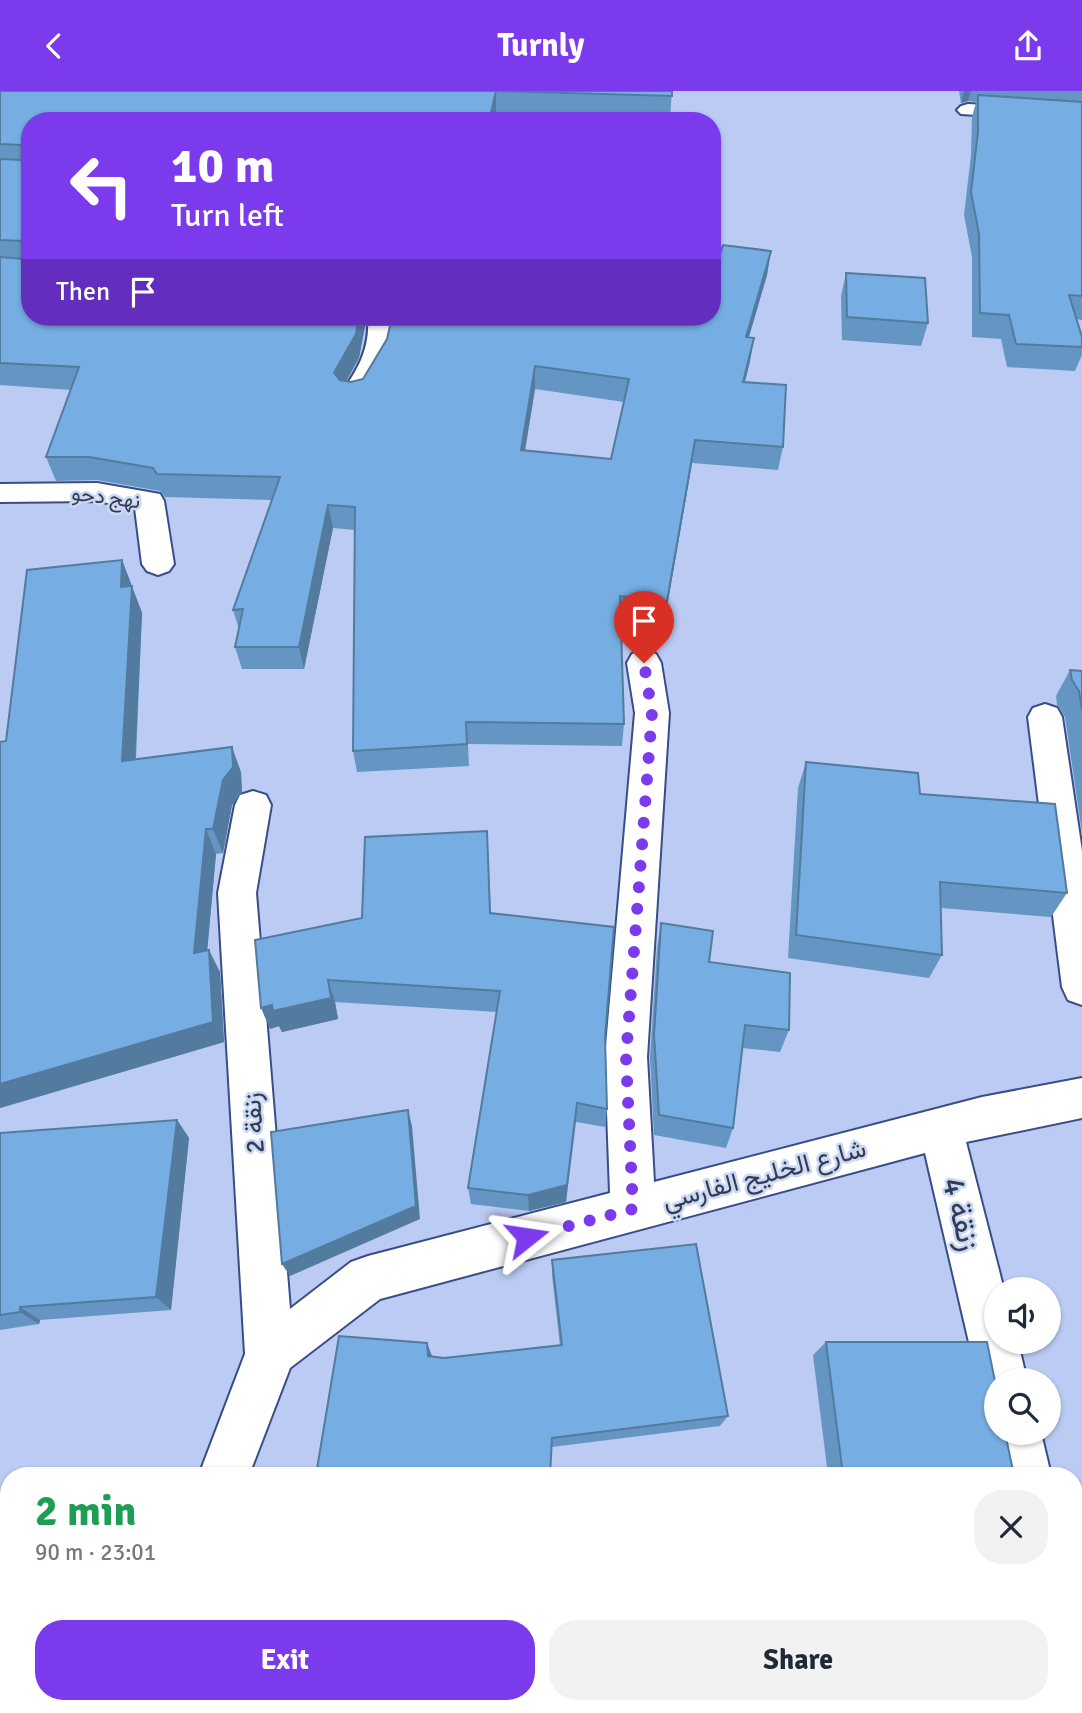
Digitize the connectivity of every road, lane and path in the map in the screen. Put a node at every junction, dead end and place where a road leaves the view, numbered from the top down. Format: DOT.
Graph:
graph roads {
  1 [pos="968,110"];
  2 [pos="1082,116"];
  3 [pos="382,326"];
  4 [pos="354,395"];
  5 [pos="0,493"];
  6 [pos="158,564"];
  7 [pos="644,663"];
  8 [pos="1045,717"];
  9 [pos="253,805"];
  10 [pos="1082,987"];
  11 [pos="1082,1098"];
  12 [pos="941,1128"];
  13 [pos="633,1209"];
  14 [pos="268,1354"];
  15 [pos="1000,1368"];
  16 [pos="1019,1445"];
  17 [pos="227,1467"];
  18 [pos="250,1467"];
  19 [pos="1024,1467"];
  1 -- 2 [label="street"];
  3 -- 4 [label="street"];
  5 -- 6 [label="street, نهج دحو"];
  7 -- 13 [label="street"];
  8 -- 10 [label="street"];
  9 -- 14 [label="street, زنقة 2"];
  11 -- 12 [label="street, شارع الخليج الفارسي"];
  12 -- 13 [label="street, شارع الخليج الفارسي"];
  12 -- 15 [label="street, زنقة 4"];
  13 -- 14 [label="street, شارع الخليج الفارسي"];
  14 -- 17 [label="street"];
  14 -- 18 [label="street"];
  16 -- 19 [label="street"];
}
